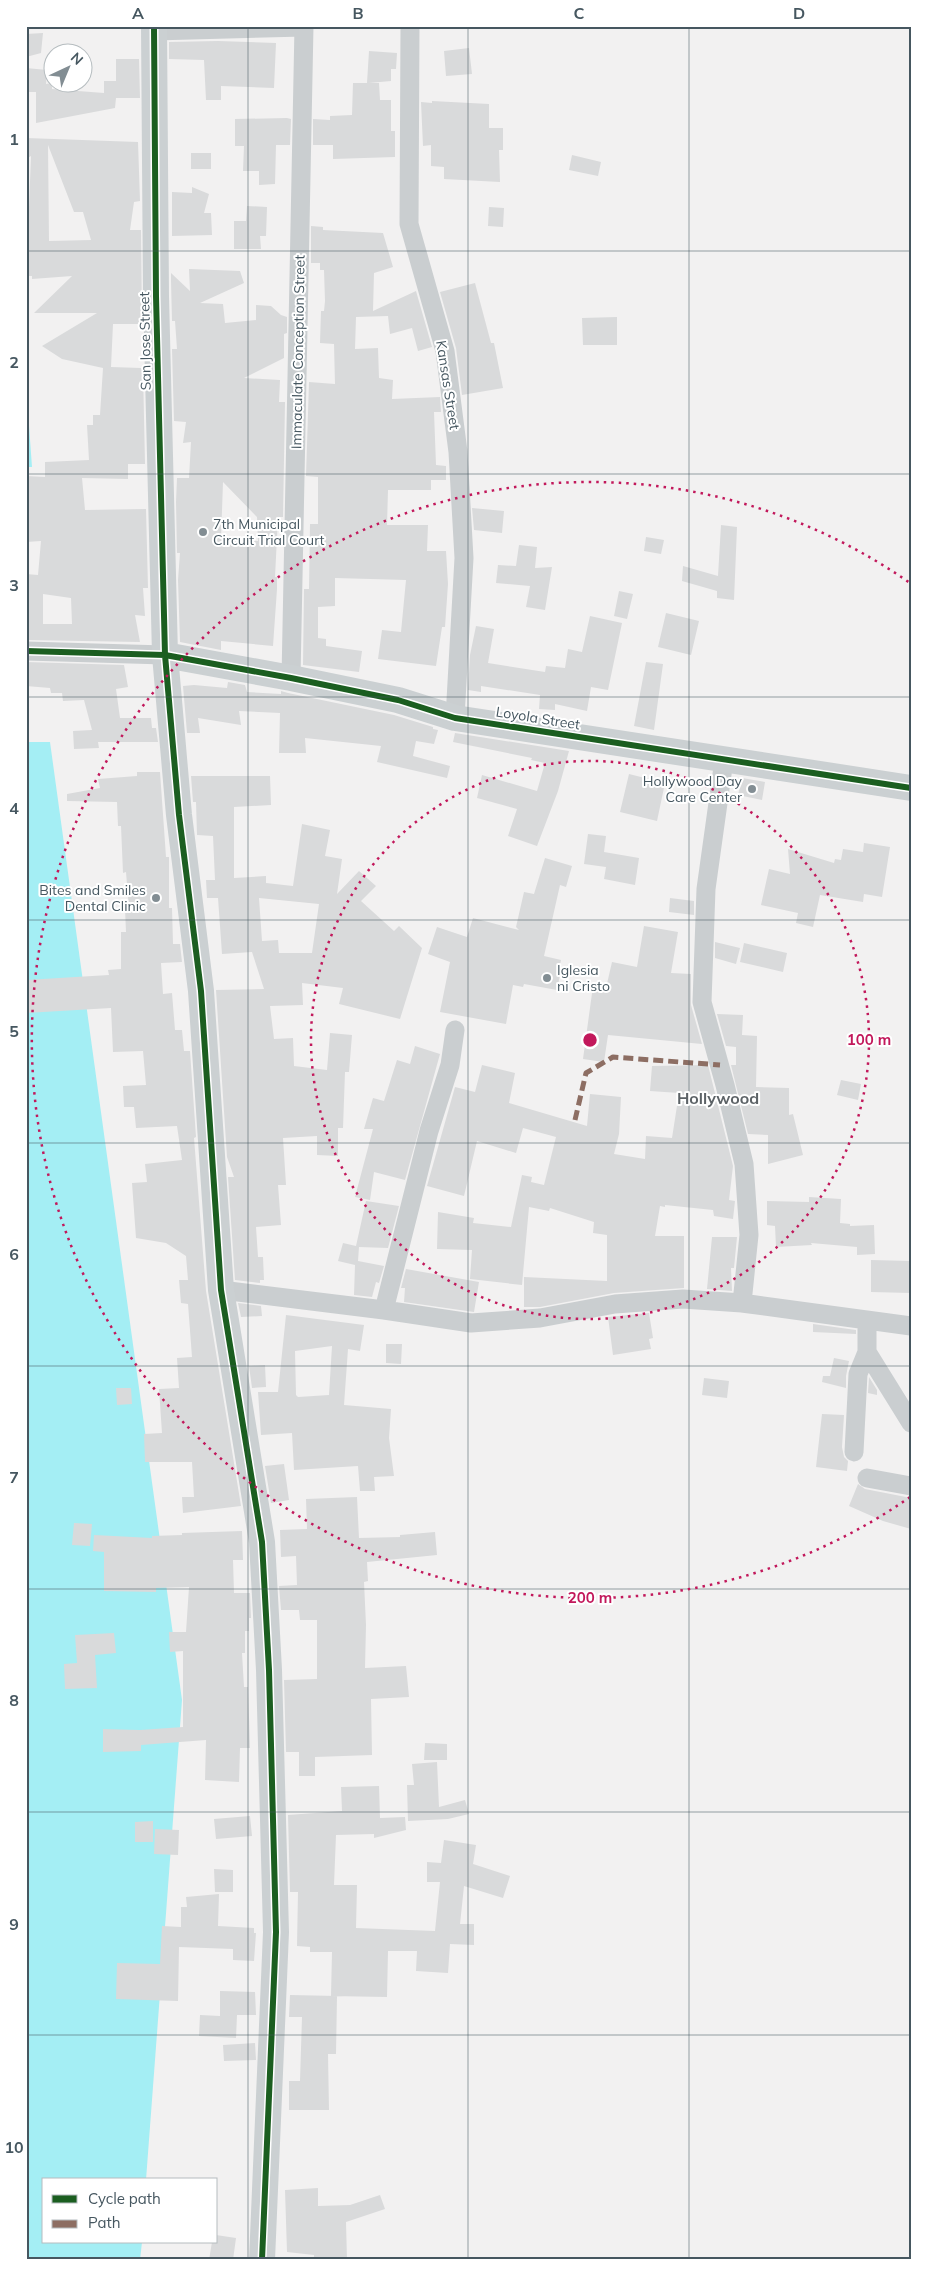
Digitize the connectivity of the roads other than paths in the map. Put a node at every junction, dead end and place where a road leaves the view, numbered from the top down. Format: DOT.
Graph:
graph roads {
  1 [pos="410,26"];
  2 [pos="304,27"];
  3 [pos="154,29"];
  4 [pos="26,651"];
  5 [pos="165,655"];
  6 [pos="291,678"];
  7 [pos="455,718"];
  8 [pos="724,760"];
  9 [pos="911,788"];
  10 [pos="454,1030"];
  11 [pos="221,1290"];
  12 [pos="742,1303"];
  13 [pos="384,1310"];
  14 [pos="867,1320"];
  15 [pos="911,1326"];
  16 [pos="867,1352"];
  17 [pos="911,1423"];
  18 [pos="854,1452"];
  19 [pos="867,1478"];
  20 [pos="911,1486"];
  21 [pos="262,2260"];
  1 -- 7 [label="street, Kansas Street"];
  2 -- 3 [label="street"];
  2 -- 6 [label="street, Immaculate Conception Street"];
  3 -- 5 [label="street, San Jose Street"];
  4 -- 5 [label="street"];
  5 -- 6 [label="street, Loyola Street"];
  5 -- 11 [label="street, San Jose Street"];
  6 -- 7 [label="street, Loyola Street"];
  7 -- 8 [label="street, Loyola Street"];
  8 -- 9 [label="street, Loyola Street"];
  8 -- 12 [label="street"];
  10 -- 13 [label="street"];
  11 -- 13 [label="street"];
  11 -- 21 [label="street, San Jose Street"];
  12 -- 13 [label="street"];
  12 -- 14 [label="street"];
  14 -- 15 [label="street"];
  14 -- 16 [label="street"];
  16 -- 17 [label="street"];
  16 -- 18 [label="street"];
  19 -- 20 [label="street"];
}
